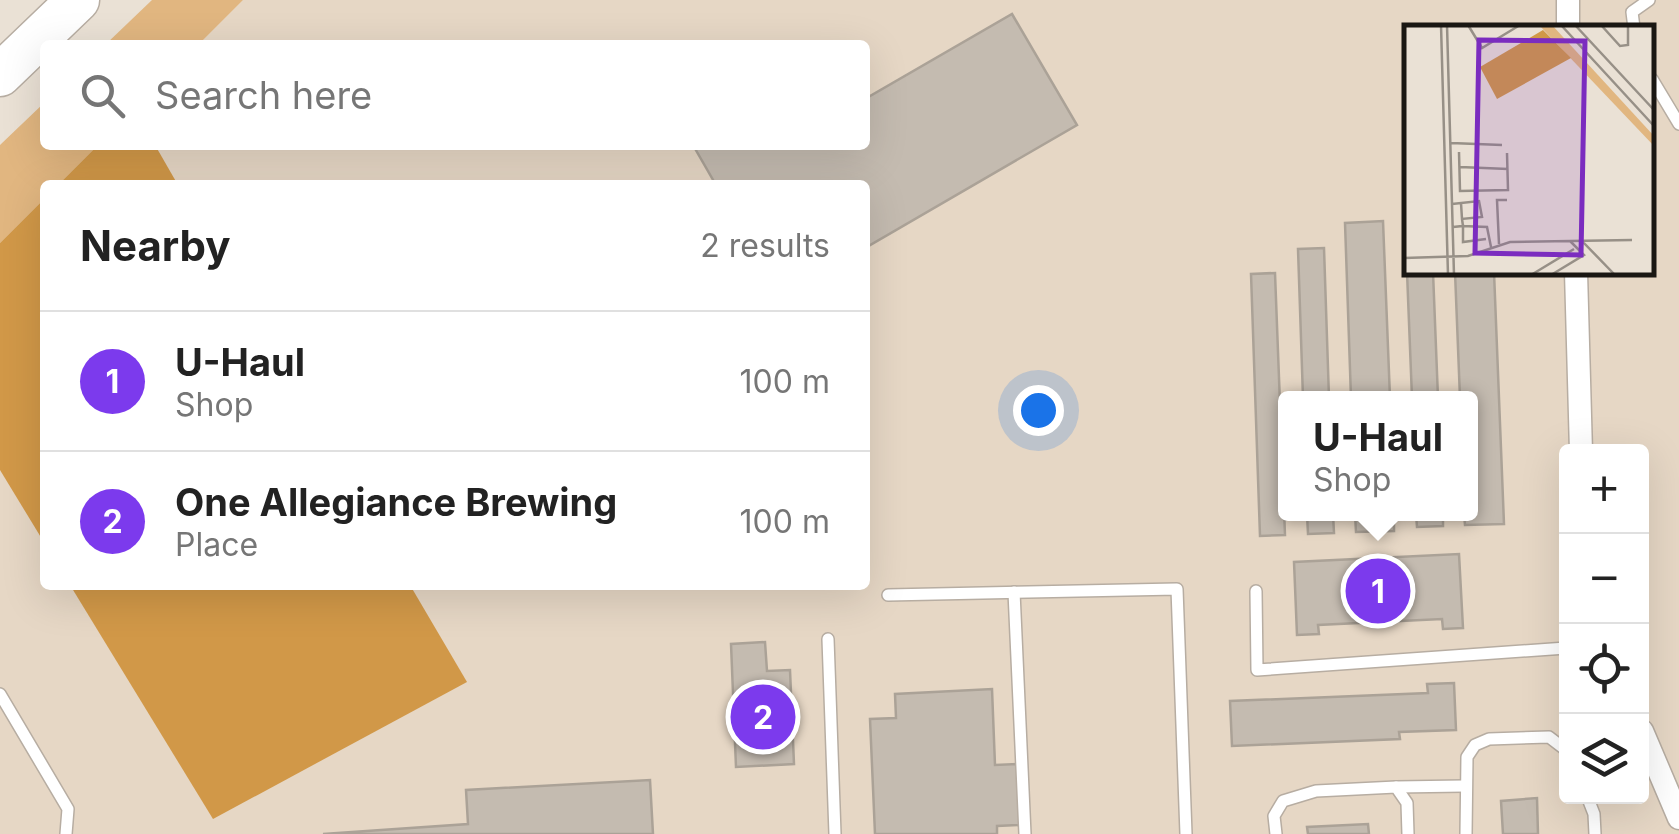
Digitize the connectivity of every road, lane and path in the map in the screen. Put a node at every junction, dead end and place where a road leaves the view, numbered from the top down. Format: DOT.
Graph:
graph roads {
  1 [pos="78,0"];
  2 [pos="1649,0"];
  3 [pos="1634,25"];
  4 [pos="0,75"];
  5 [pos="1654,82"];
  6 [pos="1679,124"];
  7 [pos="1576,275"];
  8 [pos="1581,444"];
  9 [pos="1256,591"];
  10 [pos="1014,592"];
  11 [pos="888,595"];
  12 [pos="828,638"];
  13 [pos="1559,648"];
  14 [pos="0,694"];
  15 [pos="1559,745"];
  16 [pos="1649,747"];
  17 [pos="1464,786"];
  18 [pos="1396,787"];
  19 [pos="1590,804"];
  20 [pos="1679,818"];
  21 [pos="66,834"];
  22 [pos="835,834"];
  23 [pos="1025,834"];
  24 [pos="1186,834"];
  25 [pos="1276,834"];
  26 [pos="1408,834"];
  27 [pos="1466,834"];
  28 [pos="1595,834"];
  1 -- 4 [label="highway"];
  2 -- 3 [label="lane"];
  5 -- 6 [label="lane"];
  7 -- 8 [label="street"];
  9 -- 13 [label="lane"];
  10 -- 11 [label="lane"];
  10 -- 23 [label="lane"];
  10 -- 24 [label="lane"];
  12 -- 22 [label="lane"];
  14 -- 21 [label="lane"];
  15 -- 17 [label="lane"];
  16 -- 20 [label="street"];
  17 -- 18 [label="lane"];
  17 -- 27 [label="lane"];
  18 -- 25 [label="lane"];
  18 -- 26 [label="lane"];
  19 -- 28 [label="lane"];
}
